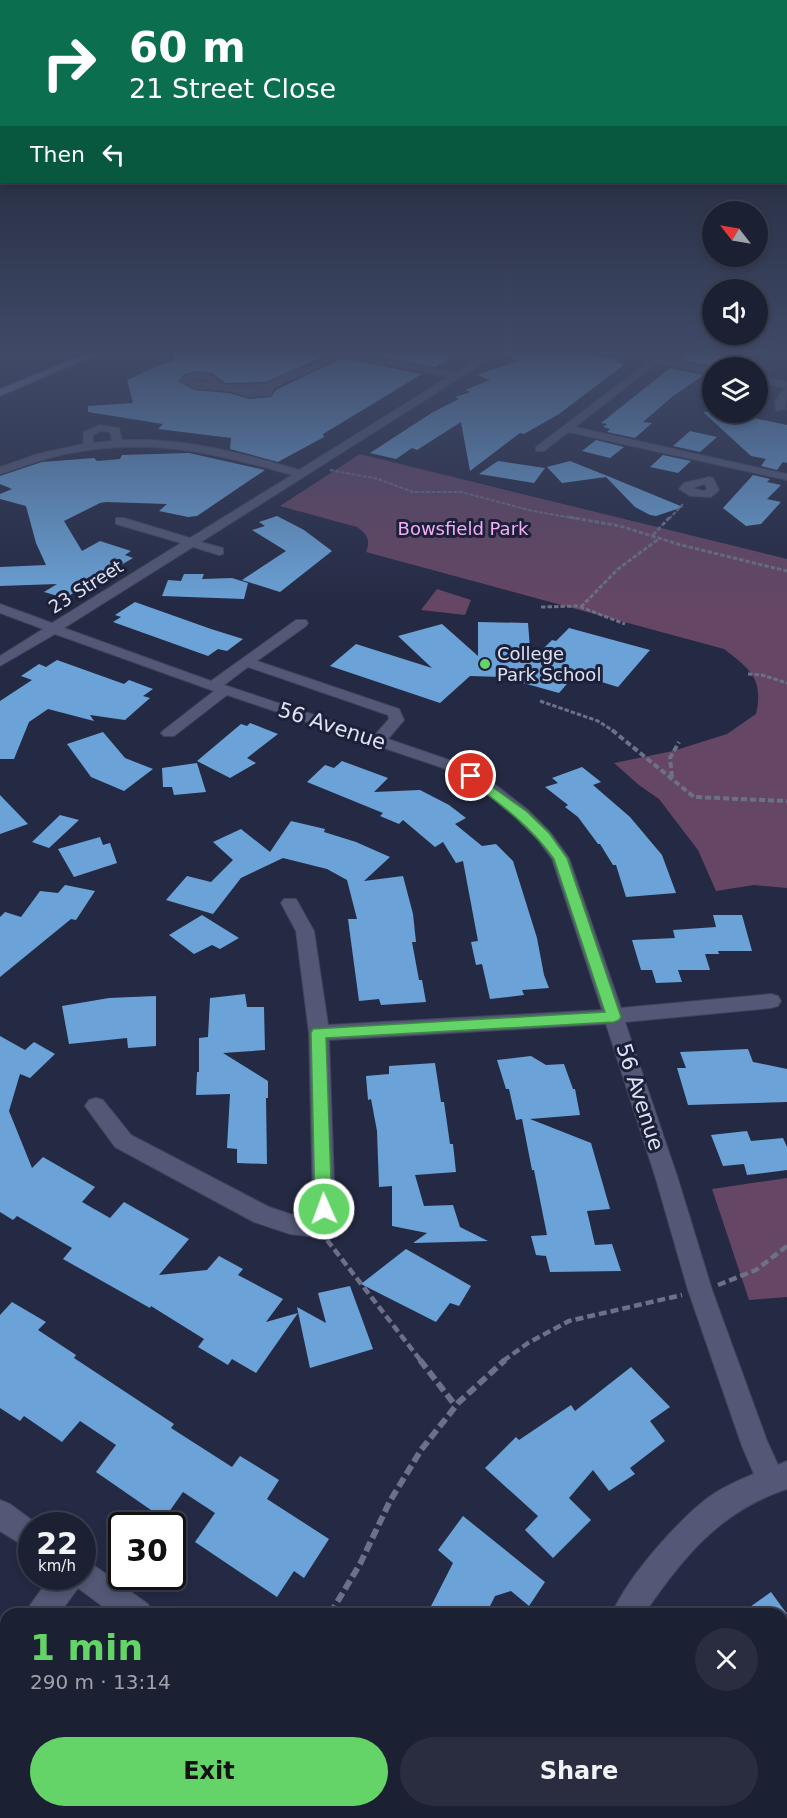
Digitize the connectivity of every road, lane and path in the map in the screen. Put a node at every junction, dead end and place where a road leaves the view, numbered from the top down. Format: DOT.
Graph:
graph roads {
  1 [pos="88,438"];
  2 [pos="117,438"];
  3 [pos="358,438"];
  4 [pos="556,438"];
  5 [pos="608,438"];
  6 [pos="118,445"];
  7 [pos="88,448"];
  8 [pos="540,449"];
  9 [pos="726,464"];
  10 [pos="329,470"];
  11 [pos="0,471"];
  12 [pos="300,474"];
  13 [pos="787,477"];
  14 [pos="709,480"];
  15 [pos="688,498"];
  16 [pos="120,521"];
  17 [pos="653,536"];
  18 [pos="660,538"];
  19 [pos="192,543"];
  20 [pos="219,551"];
  21 [pos="787,571"];
  22 [pos="541,607"];
  23 [pos="581,607"];
  24 [pos="0,608"];
  25 [pos="301,622"];
  26 [pos="625,624"];
  27 [pos="54,628"];
  28 [pos="0,662"];
  29 [pos="247,662"];
  30 [pos="748,674"];
  31 [pos="787,683"];
  32 [pos="219,688"];
  33 [pos="540,701"];
  34 [pos="168,733"];
  35 [pos="380,740"];
  36 [pos="680,742"];
  37 [pos="673,777"];
  38 [pos="787,801"];
  39 [pos="290,903"];
  40 [pos="771,1000"];
  41 [pos="614,1017"];
  42 [pos="319,1033"];
  43 [pos="96,1106"];
  44 [pos="787,1246"];
  45 [pos="343,1260"];
  46 [pos="723,1283"];
  47 [pos="674,1298"];
  48 [pos="455,1405"];
  49 [pos="779,1478"];
  50 [pos="0,1514"];
  51 [pos="18,1527"];
  52 [pos="96,1584"];
  53 [pos="59,1590"];
  54 [pos="45,1608"];
  55 [pos="130,1608"];
  56 [pos="333,1608"];
  57 [pos="631,1608"];
  1 -- 7 [label="street"];
  2 -- 6 [label="street"];
  3 -- 12 [label="street, 23 Street"];
  4 -- 8 [label="street"];
  5 -- 9 [label="street"];
  6 -- 7 [label="street"];
  6 -- 12 [label="street"];
  7 -- 11 [label="street"];
  9 -- 13 [label="street"];
  9 -- 14 [label="street"];
  10 -- 17 [label="path"];
  12 -- 19 [label="street, 23 Street"];
  15 -- 17 [label="path"];
  16 -- 19 [label="street"];
  17 -- 18 [label="path"];
  18 -- 21 [label="path"];
  18 -- 23 [label="path"];
  19 -- 20 [label="street"];
  19 -- 27 [label="street, 23 Street"];
  22 -- 23 [label="path"];
  23 -- 26 [label="path"];
  24 -- 27 [label="street, 56 Avenue"];
  25 -- 29 [label="street"];
  27 -- 28 [label="street, 23 Street"];
  27 -- 32 [label="street, 56 Avenue"];
  29 -- 32 [label="street"];
  29 -- 35 [label="street"];
  30 -- 31 [label="path"];
  32 -- 34 [label="street"];
  32 -- 35 [label="street, 56 Avenue"];
  33 -- 37 [label="path"];
  35 -- 41 [label="street, 56 Avenue"];
  36 -- 37 [label="path"];
  37 -- 38 [label="path"];
  39 -- 42 [label="street"];
  40 -- 41 [label="street"];
  41 -- 42 [label="street"];
  41 -- 49 [label="street, 56 Avenue"];
  42 -- 43 [label="street"];
  44 -- 46 [label="path"];
  45 -- 48 [label="path"];
  47 -- 48 [label="path"];
  48 -- 56 [label="path"];
  49 -- 57 [label="street"];
  50 -- 51 [label="street"];
  52 -- 55 [label="street"];
  53 -- 54 [label="street"];
}
